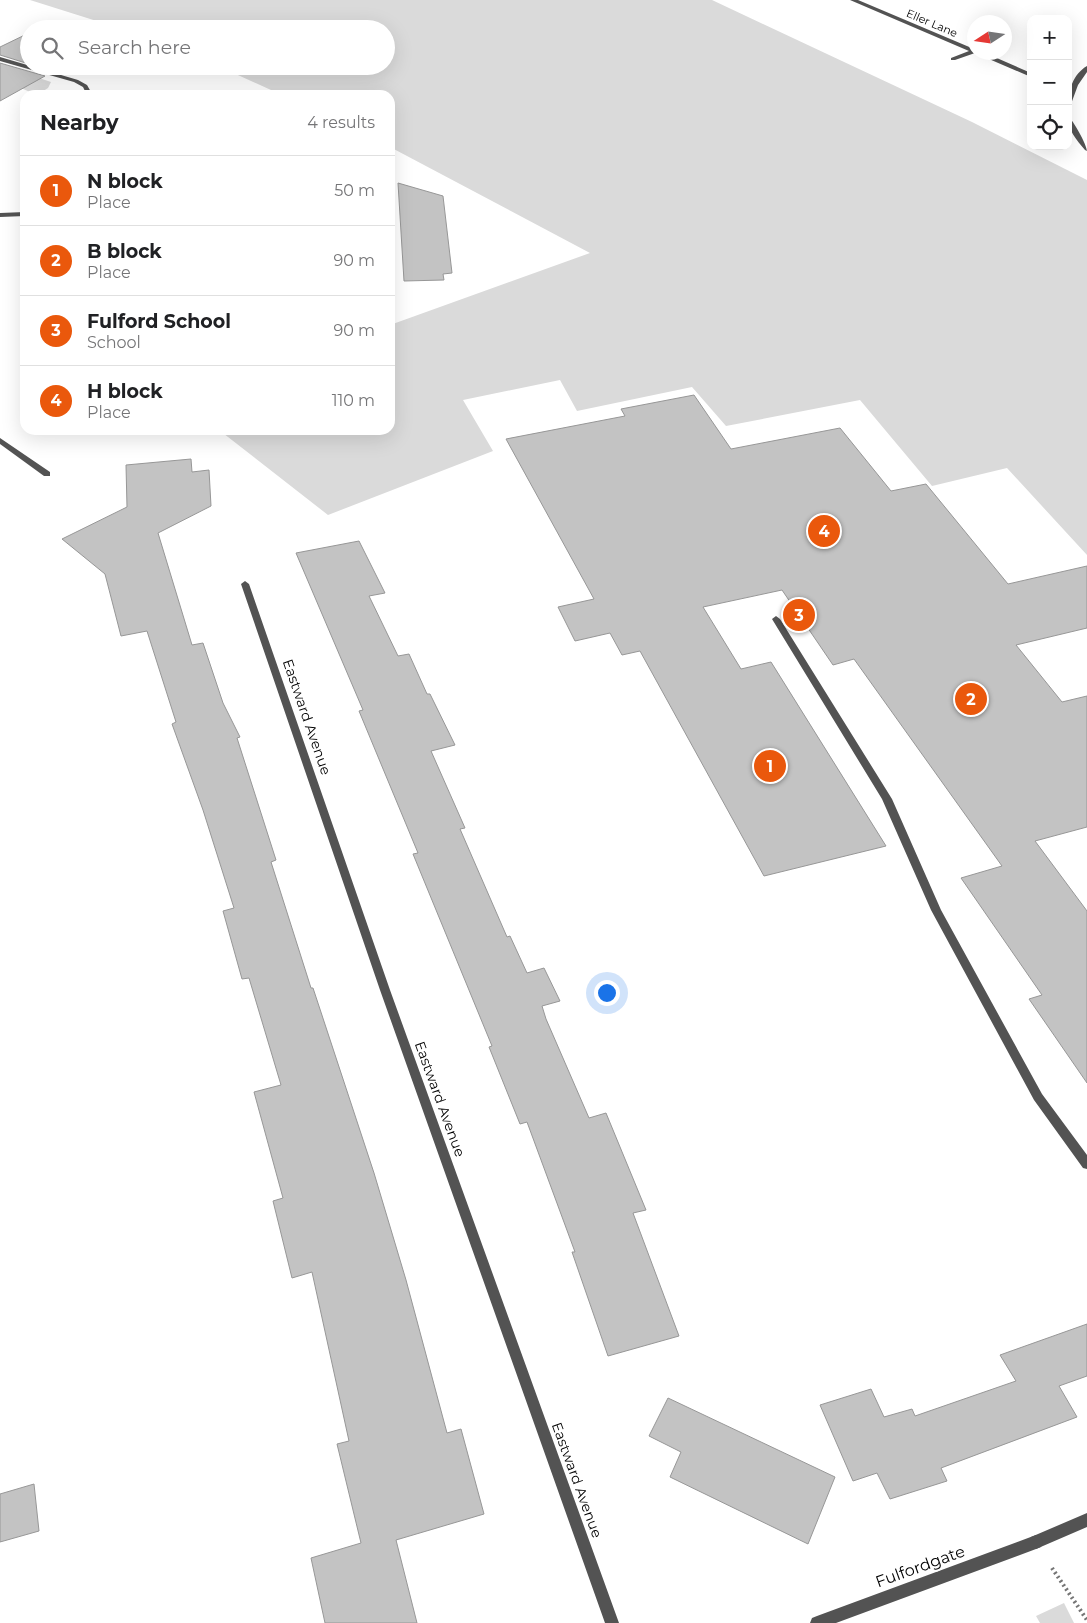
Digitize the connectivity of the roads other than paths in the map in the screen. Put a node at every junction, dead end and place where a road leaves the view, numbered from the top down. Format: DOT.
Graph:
graph roads {
  1 [pos="855,0"];
  2 [pos="967,49"];
  3 [pos="967,55"];
  4 [pos="0,59"];
  5 [pos="953,59"];
  6 [pos="994,60"];
  7 [pos="20,65"];
  8 [pos="1087,68"];
  9 [pos="1027,73"];
  10 [pos="55,75"];
  11 [pos="1072,88"];
  12 [pos="87,90"];
  13 [pos="1072,127"];
  14 [pos="1087,149"];
  15 [pos="20,214"];
  16 [pos="0,215"];
  17 [pos="0,440"];
  18 [pos="47,474"];
  19 [pos="245,584"];
  20 [pos="776,619"];
  21 [pos="1087,1164"];
  22 [pos="1087,1520"];
  23 [pos="612,1623"];
  24 [pos="817,1623"];
  1 -- 2 [label="street, Eller Lane"];
  3 -- 5 [label="street, Eller Lane"];
  4 -- 7 [label="street"];
  6 -- 9 [label="street, Eller Lane"];
  8 -- 11 [label="street"];
  10 -- 12 [label="street"];
  13 -- 14 [label="street"];
  15 -- 16 [label="street"];
  17 -- 18 [label="street"];
  19 -- 23 [label="street, Eastward Avenue"];
  20 -- 21 [label="street"];
  22 -- 24 [label="street, Fulfordgate"];
}
